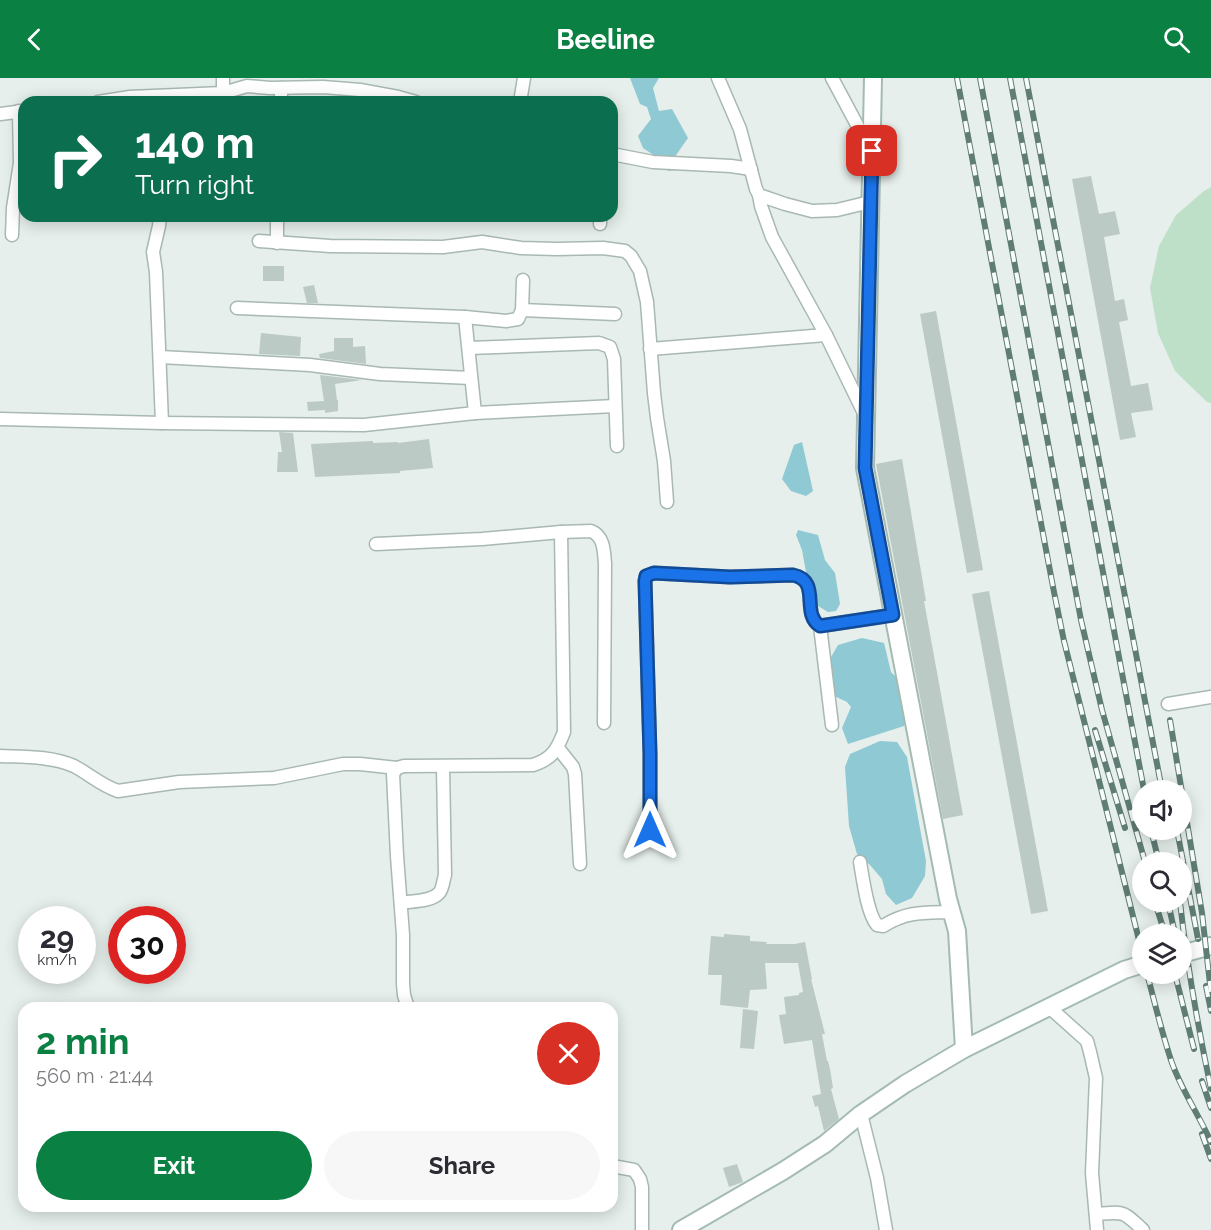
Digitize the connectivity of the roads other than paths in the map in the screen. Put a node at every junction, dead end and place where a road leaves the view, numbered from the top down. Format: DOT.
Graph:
graph roads {
  1 [pos="223,78"];
  2 [pos="524,78"];
  3 [pos="718,78"];
  4 [pos="832,78"];
  5 [pos="873,78"];
  6 [pos="323,83"];
  7 [pos="281,88"];
  8 [pos="223,93"];
  9 [pos="183,96"];
  10 [pos="281,96"];
  11 [pos="393,96"];
  12 [pos="521,96"];
  13 [pos="18,111"];
  14 [pos="0,114"];
  15 [pos="872,151"];
  16 [pos="618,155"];
  17 [pos="751,169"];
  18 [pos="18,178"];
  19 [pos="759,195"];
  20 [pos="870,202"];
  21 [pos="159,222"];
  22 [pos="277,222"];
  23 [pos="12,236"];
  24 [pos="259,241"];
  25 [pos="277,243"];
  26 [pos="523,280"];
  27 [pos="237,308"];
  28 [pos="522,310"];
  29 [pos="615,314"];
  30 [pos="465,317"];
  31 [pos="826,334"];
  32 [pos="469,348"];
  33 [pos="651,349"];
  34 [pos="160,357"];
  35 [pos="471,378"];
  36 [pos="615,406"];
  37 [pos="475,413"];
  38 [pos="867,418"];
  39 [pos="0,419"];
  40 [pos="162,423"];
  41 [pos="617,447"];
  42 [pos="668,502"];
  43 [pos="561,531"];
  44 [pos="376,544"];
  45 [pos="893,615"];
  46 [pos="820,626"];
  47 [pos="1211,697"];
  48 [pos="1168,704"];
  49 [pos="604,723"];
  50 [pos="832,724"];
  51 [pos="558,748"];
  52 [pos="0,756"];
  53 [pos="443,766"];
  54 [pos="397,768"];
  55 [pos="650,830"];
  56 [pos="860,862"];
  57 [pos="580,864"];
  58 [pos="401,903"];
  59 [pos="952,912"];
  60 [pos="1211,945"];
  61 [pos="1192,951"];
  62 [pos="1132,967"];
  63 [pos="406,1002"];
  64 [pos="1049,1007"];
  65 [pos="964,1049"];
  66 [pos="861,1114"];
  67 [pos="618,1167"];
  68 [pos="1096,1214"];
  69 [pos="642,1230"];
  70 [pos="681,1230"];
  71 [pos="886,1230"];
  72 [pos="1097,1230"];
  73 [pos="1143,1230"];
  1 -- 8 [label="street"];
  2 -- 12 [label="street"];
  3 -- 17 [label="street"];
  4 -- 15 [label="street"];
  5 -- 15 [label="street"];
  6 -- 7 [label="street"];
  6 -- 11 [label="street"];
  7 -- 8 [label="street"];
  7 -- 10 [label="street"];
  8 -- 9 [label="street"];
  13 -- 14 [label="street"];
  15 -- 20 [label="street"];
  16 -- 17 [label="street"];
  17 -- 19 [label="street"];
  18 -- 23 [label="street"];
  19 -- 20 [label="street"];
  19 -- 31 [label="street"];
  20 -- 38 [label="street"];
  21 -- 34 [label="street"];
  22 -- 25 [label="street"];
  24 -- 25 [label="street"];
  25 -- 33 [label="street"];
  26 -- 28 [label="street"];
  27 -- 30 [label="street"];
  28 -- 29 [label="street"];
  28 -- 30 [label="street"];
  30 -- 32 [label="street"];
  31 -- 33 [label="street"];
  31 -- 38 [label="street"];
  32 -- 35 [label="street"];
  32 -- 36 [label="street"];
  33 -- 42 [label="street"];
  34 -- 35 [label="street"];
  34 -- 40 [label="street"];
  35 -- 37 [label="street"];
  36 -- 37 [label="street"];
  36 -- 41 [label="street"];
  37 -- 40 [label="street"];
  38 -- 45 [label="street"];
  39 -- 40 [label="street"];
  43 -- 44 [label="street"];
  43 -- 49 [label="street"];
  43 -- 51 [label="street"];
  45 -- 46 [label="street"];
  45 -- 59 [label="street"];
  46 -- 50 [label="street"];
  46 -- 55 [label="street"];
  47 -- 48 [label="street"];
  51 -- 53 [label="street"];
  51 -- 57 [label="street"];
  52 -- 54 [label="street"];
  53 -- 54 [label="street"];
  53 -- 58 [label="street"];
  54 -- 58 [label="street"];
  56 -- 59 [label="street"];
  58 -- 63 [label="street"];
  59 -- 65 [label="street"];
  60 -- 61 [label="street"];
  62 -- 64 [label="street"];
  64 -- 65 [label="street"];
  64 -- 68 [label="street"];
  65 -- 66 [label="street"];
  66 -- 70 [label="street"];
  66 -- 71 [label="street"];
  67 -- 69 [label="street"];
  68 -- 72 [label="street"];
  68 -- 73 [label="street"];
}
